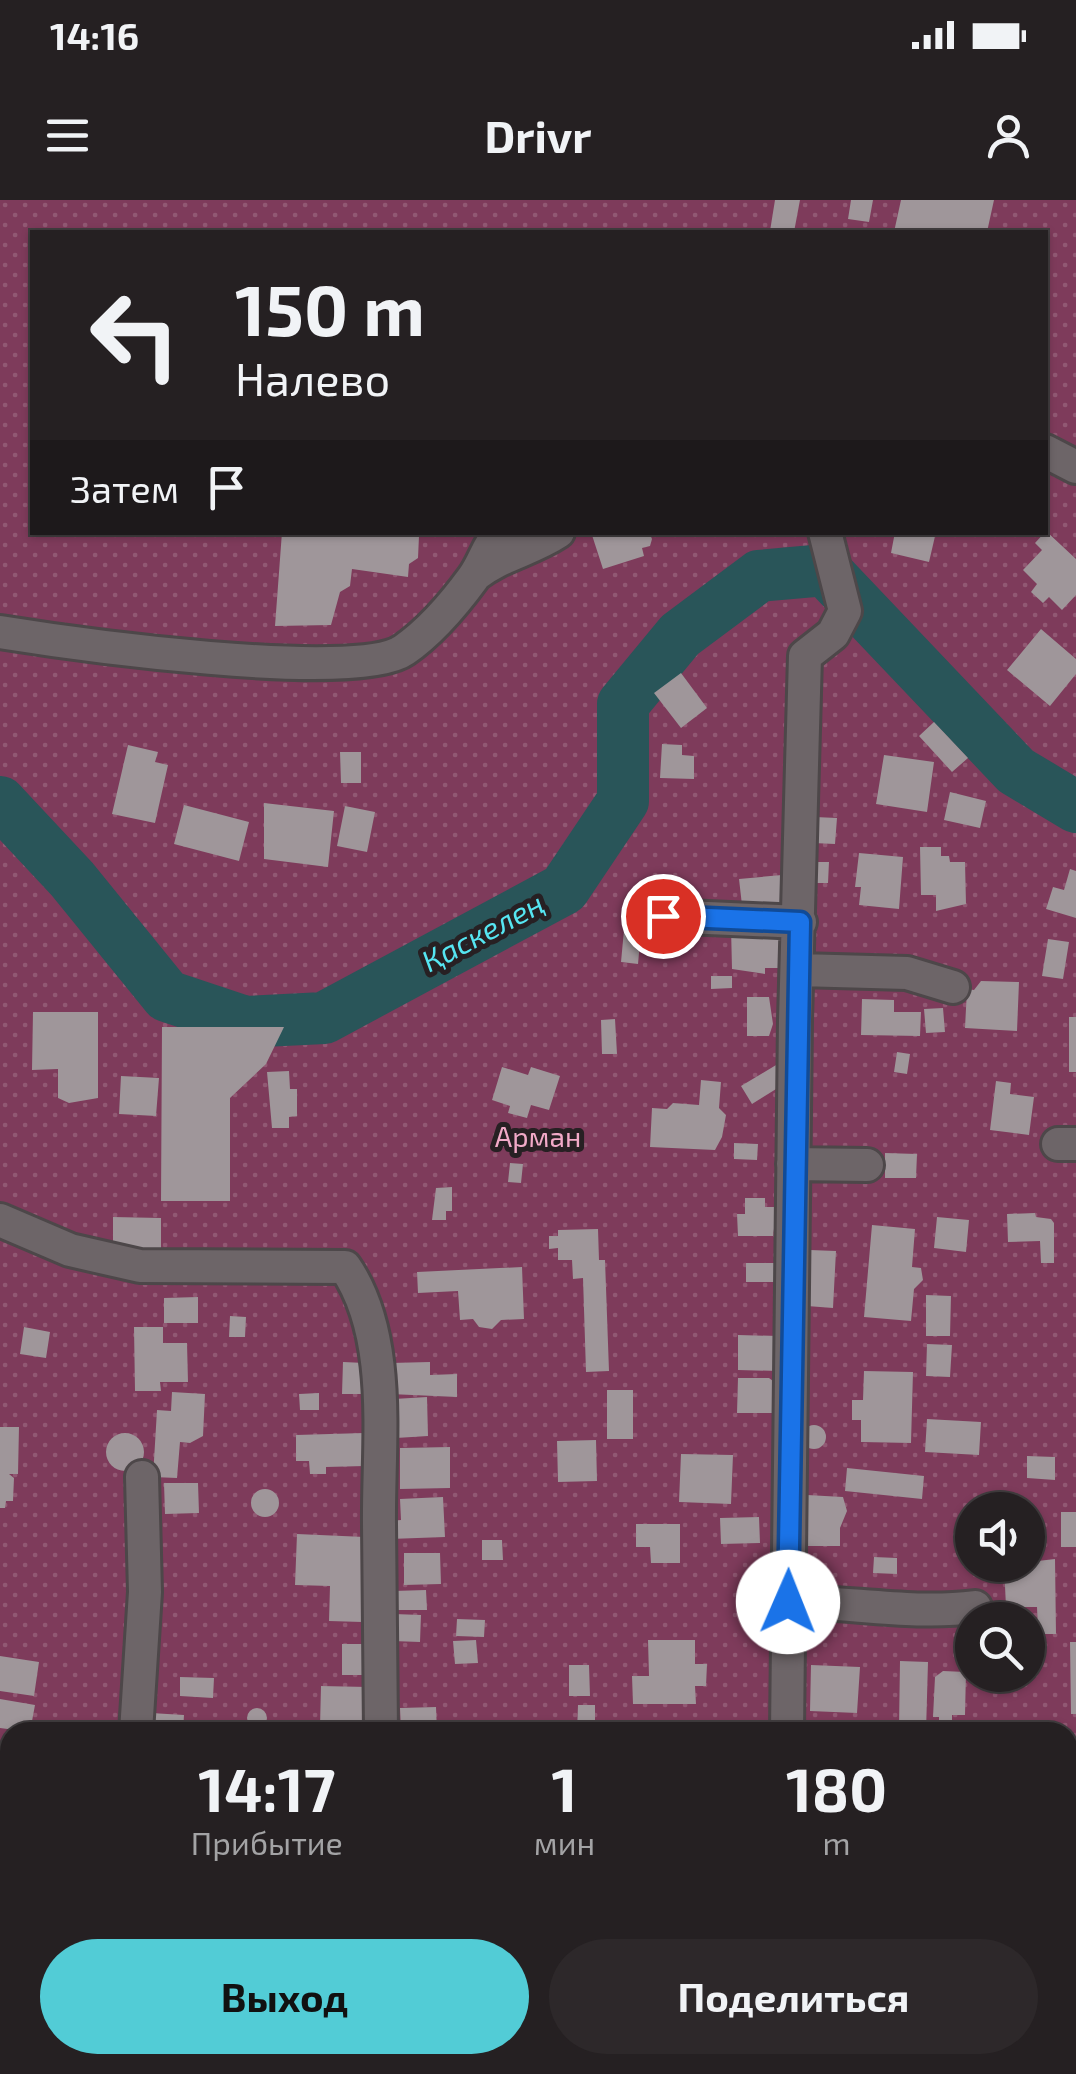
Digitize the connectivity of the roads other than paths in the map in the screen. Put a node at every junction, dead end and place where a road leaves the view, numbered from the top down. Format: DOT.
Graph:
graph roads {
  1 [pos="1048,453"];
  2 [pos="1076,467"];
  3 [pos="497,535"];
  4 [pos="554,535"];
  5 [pos="825,535"];
  6 [pos="475,575"];
  7 [pos="0,632"];
  8 [pos="663,916"];
  9 [pos="800,922"];
  10 [pos="799,970"];
  11 [pos="954,987"];
  12 [pos="794,1164"];
  13 [pos="867,1165"];
  14 [pos="0,1220"];
  15 [pos="142,1477"];
  16 [pos="788,1602"];
  17 [pos="955,1610"];
  18 [pos="137,1722"];
  19 [pos="381,1722"];
  20 [pos="787,1722"];
  1 -- 2 [label="street"];
  3 -- 6 [label="street"];
  4 -- 6 [label="street"];
  5 -- 9 [label="street"];
  6 -- 7 [label="street"];
  8 -- 9 [label="street"];
  9 -- 10 [label="street"];
  10 -- 11 [label="street"];
  10 -- 12 [label="street"];
  12 -- 13 [label="street"];
  12 -- 16 [label="street"];
  14 -- 19 [label="street"];
  15 -- 18 [label="street"];
  16 -- 17 [label="street"];
  16 -- 20 [label="street"];
}
